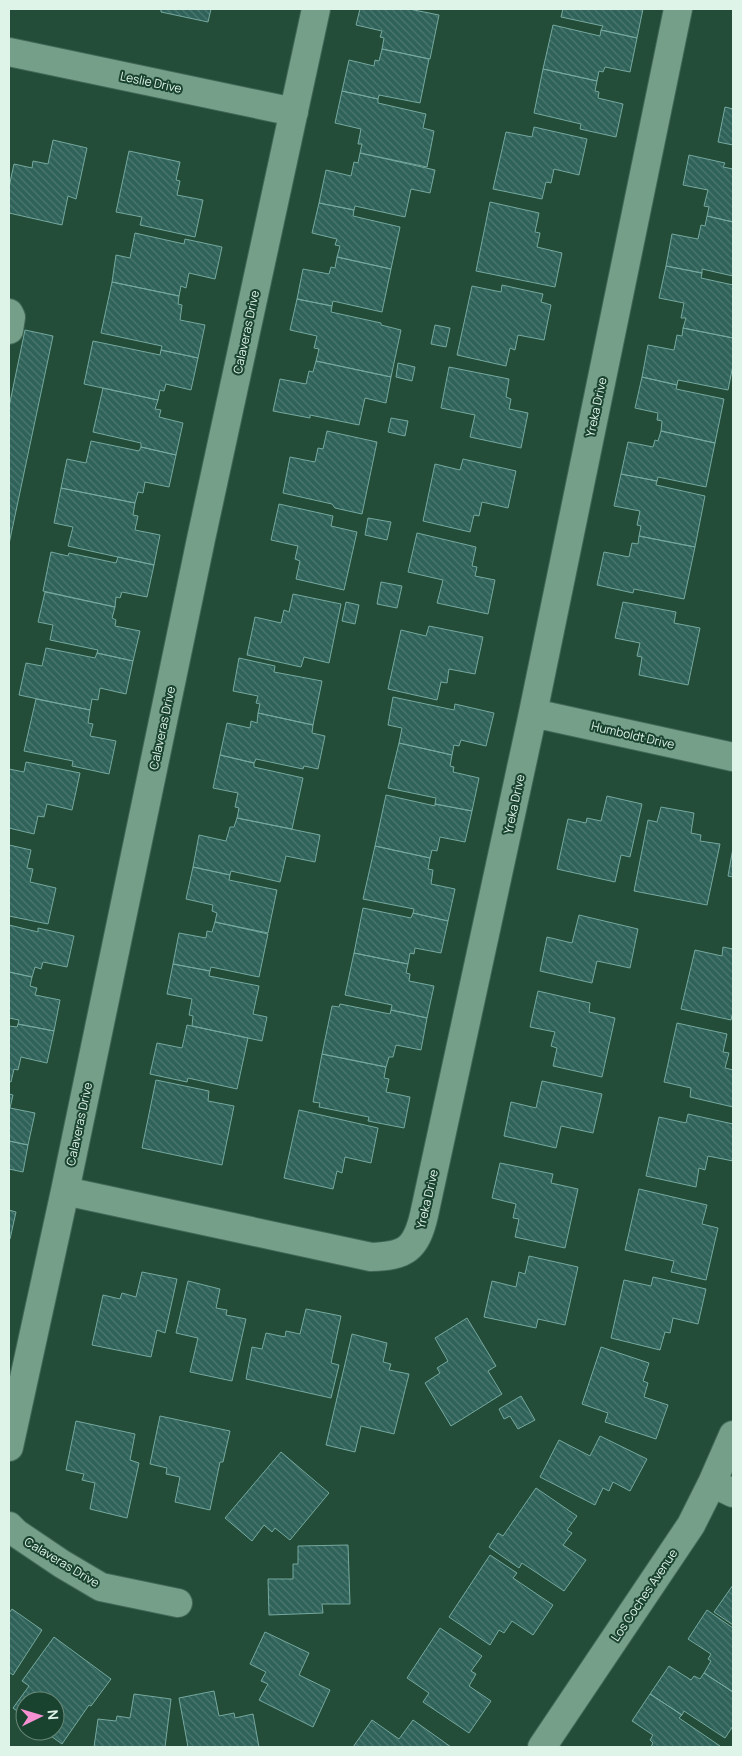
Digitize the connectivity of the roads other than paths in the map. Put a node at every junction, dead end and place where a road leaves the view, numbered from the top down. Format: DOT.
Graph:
graph roads {
  1 [pos="316,9"];
  2 [pos="678,9"];
  3 [pos="9,52"];
  4 [pos="294,112"];
  5 [pos="9,313"];
  6 [pos="9,330"];
  7 [pos="533,713"];
  8 [pos="733,757"];
  9 [pos="65,1191"];
  10 [pos="733,1435"];
  11 [pos="9,1447"];
  12 [pos="723,1488"];
  13 [pos="9,1526"];
  14 [pos="178,1603"];
  15 [pos="542,1747"];
  1 -- 4 [label="street, Calaveras Drive"];
  2 -- 7 [label="street, Yreka Drive"];
  3 -- 4 [label="street, Leslie Drive"];
  4 -- 9 [label="street, Calaveras Drive"];
  5 -- 6 [label="street"];
  7 -- 8 [label="street, Humboldt Drive"];
  7 -- 9 [label="street, Yreka Drive"];
  9 -- 11 [label="street, Calaveras Drive"];
  10 -- 12 [label="street, Los Coches Avenue"];
  12 -- 15 [label="street, Los Coches Avenue"];
  13 -- 14 [label="street, Calaveras Drive"];
}
